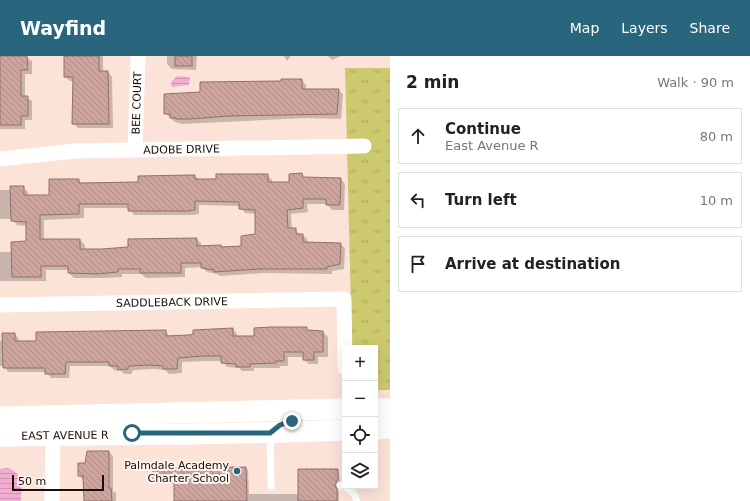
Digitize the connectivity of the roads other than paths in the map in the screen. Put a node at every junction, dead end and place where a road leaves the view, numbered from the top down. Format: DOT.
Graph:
graph roads {
  1 [pos="138,56"];
  2 [pos="364,146"];
  3 [pos="135,150"];
  4 [pos="0,159"];
  5 [pos="0,305"];
  6 [pos="345,345"];
  7 [pos="390,408"];
  8 [pos="342,409"];
  9 [pos="378,409"];
  10 [pos="0,417"];
  11 [pos="390,418"];
  12 [pos="378,419"];
  13 [pos="342,420"];
  14 [pos="53,425"];
  15 [pos="390,428"];
  16 [pos="378,429"];
  17 [pos="342,430"];
  18 [pos="312,431"];
  19 [pos="0,436"];
  20 [pos="270,440"];
  21 [pos="342,442"];
  22 [pos="378,443"];
  23 [pos="390,443"];
  24 [pos="340,485"];
  25 [pos="270,486"];
  26 [pos="52,501"];
  27 [pos="358,501"];
  1 -- 3 [label="street, BEE COURT"];
  2 -- 3 [label="street, ADOBE DRIVE"];
  3 -- 4 [label="street, ADOBE DRIVE"];
  5 -- 6 [label="street, SADDLEBACK DRIVE"];
  7 -- 9 [label="main road"];
  8 -- 14 [label="main road, EAST AVENUE R"];
  10 -- 14 [label="main road, EAST AVENUE R"];
  11 -- 12 [label="main road"];
  13 -- 20 [label="main road"];
  14 -- 19 [label="main road, EAST AVENUE R"];
  14 -- 20 [label="main road, EAST AVENUE R"];
  14 -- 26 [label="street"];
  15 -- 16 [label="main road"];
  17 -- 18 [label="main road, EAST AVENUE R"];
  18 -- 20 [label="main road, EAST AVENUE R"];
  18 -- 21 [label="main road"];
  20 -- 25 [label="lane"];
  22 -- 23 [label="main road"];
  24 -- 27 [label="lane"];
}
